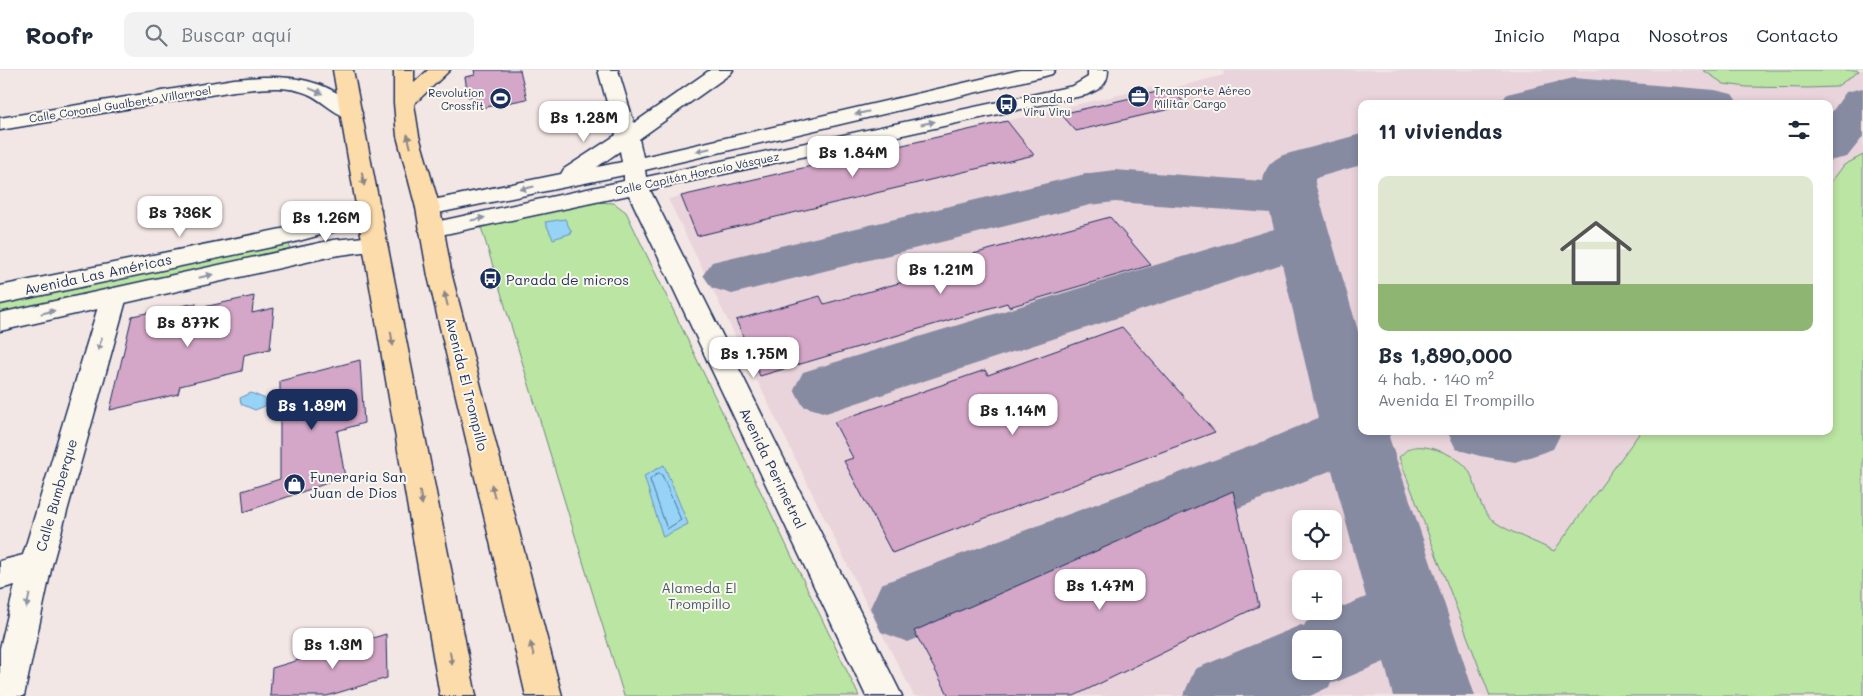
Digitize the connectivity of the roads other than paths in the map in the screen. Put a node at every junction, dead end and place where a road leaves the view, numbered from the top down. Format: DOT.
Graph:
graph roads {
  1 [pos="344,70"];
  2 [pos="404,70"];
  3 [pos="440,70"];
  4 [pos="608,70"];
  5 [pos="723,70"];
  6 [pos="1046,70"];
  7 [pos="1098,70"];
  8 [pos="404,103"];
  9 [pos="352,113"];
  10 [pos="0,124"];
  11 [pos="628,136"];
  12 [pos="635,176"];
  13 [pos="560,181"];
  14 [pos="369,210"];
  15 [pos="429,219"];
  16 [pos="375,244"];
  17 [pos="289,247"];
  18 [pos="0,294"];
  19 [pos="114,297"];
  20 [pos="0,322"];
  21 [pos="36,565"];
  22 [pos="0,575"];
  23 [pos="6,696"];
  24 [pos="458,696"];
  25 [pos="544,696"];
  26 [pos="884,696"];
  1 -- 9 [label="main road"];
  2 -- 8 [label="main road, Avenida El Trompillo"];
  3 -- 8 [label="main road"];
  4 -- 11 [label="street, Avenida Perimetral"];
  5 -- 11 [label="street"];
  6 -- 12 [label="street, Calle Capitán Horacio Vásquez, one-way"];
  12 -- 7 [label="street, Calle Capitán Horacio Vásquez, one-way"];
  15 -- 8 [label="main road, Avenida El Trompillo, one-way"];
  10 -- 9 [label="street, Calle Coronel Gualberto Villarroel, one-way"];
  9 -- 14 [label="main road, one-way"];
  11 -- 12 [label="street, Avenida Perimetral"];
  11 -- 13 [label="street"];
  12 -- 13 [label="street, Calle Capitán Horacio Vásquez"];
  15 -- 12 [label="street, Calle Capitán Horacio Vásquez, one-way"];
  12 -- 26 [label="street, Avenida Perimetral"];
  13 -- 15 [label="street, Calle Capitán Horacio Vásquez, one-way"];
  14 -- 16 [label="main road"];
  14 -- 17 [label="street, Avenida Las Américas"];
  25 -- 15 [label="main road, Avenida El Trompillo, one-way"];
  16 -- 17 [label="street, Avenida Las Américas"];
  16 -- 24 [label="main road, one-way"];
  17 -- 18 [label="street, Avenida Las Américas"];
  19 -- 17 [label="street, Avenida Las Américas, one-way"];
  20 -- 19 [label="street, Avenida Las Américas, one-way"];
  19 -- 21 [label="street, Calle Bumberque, one-way"];
  21 -- 22 [label="street"];
  21 -- 23 [label="street, Calle Bumberque, one-way"];
}
